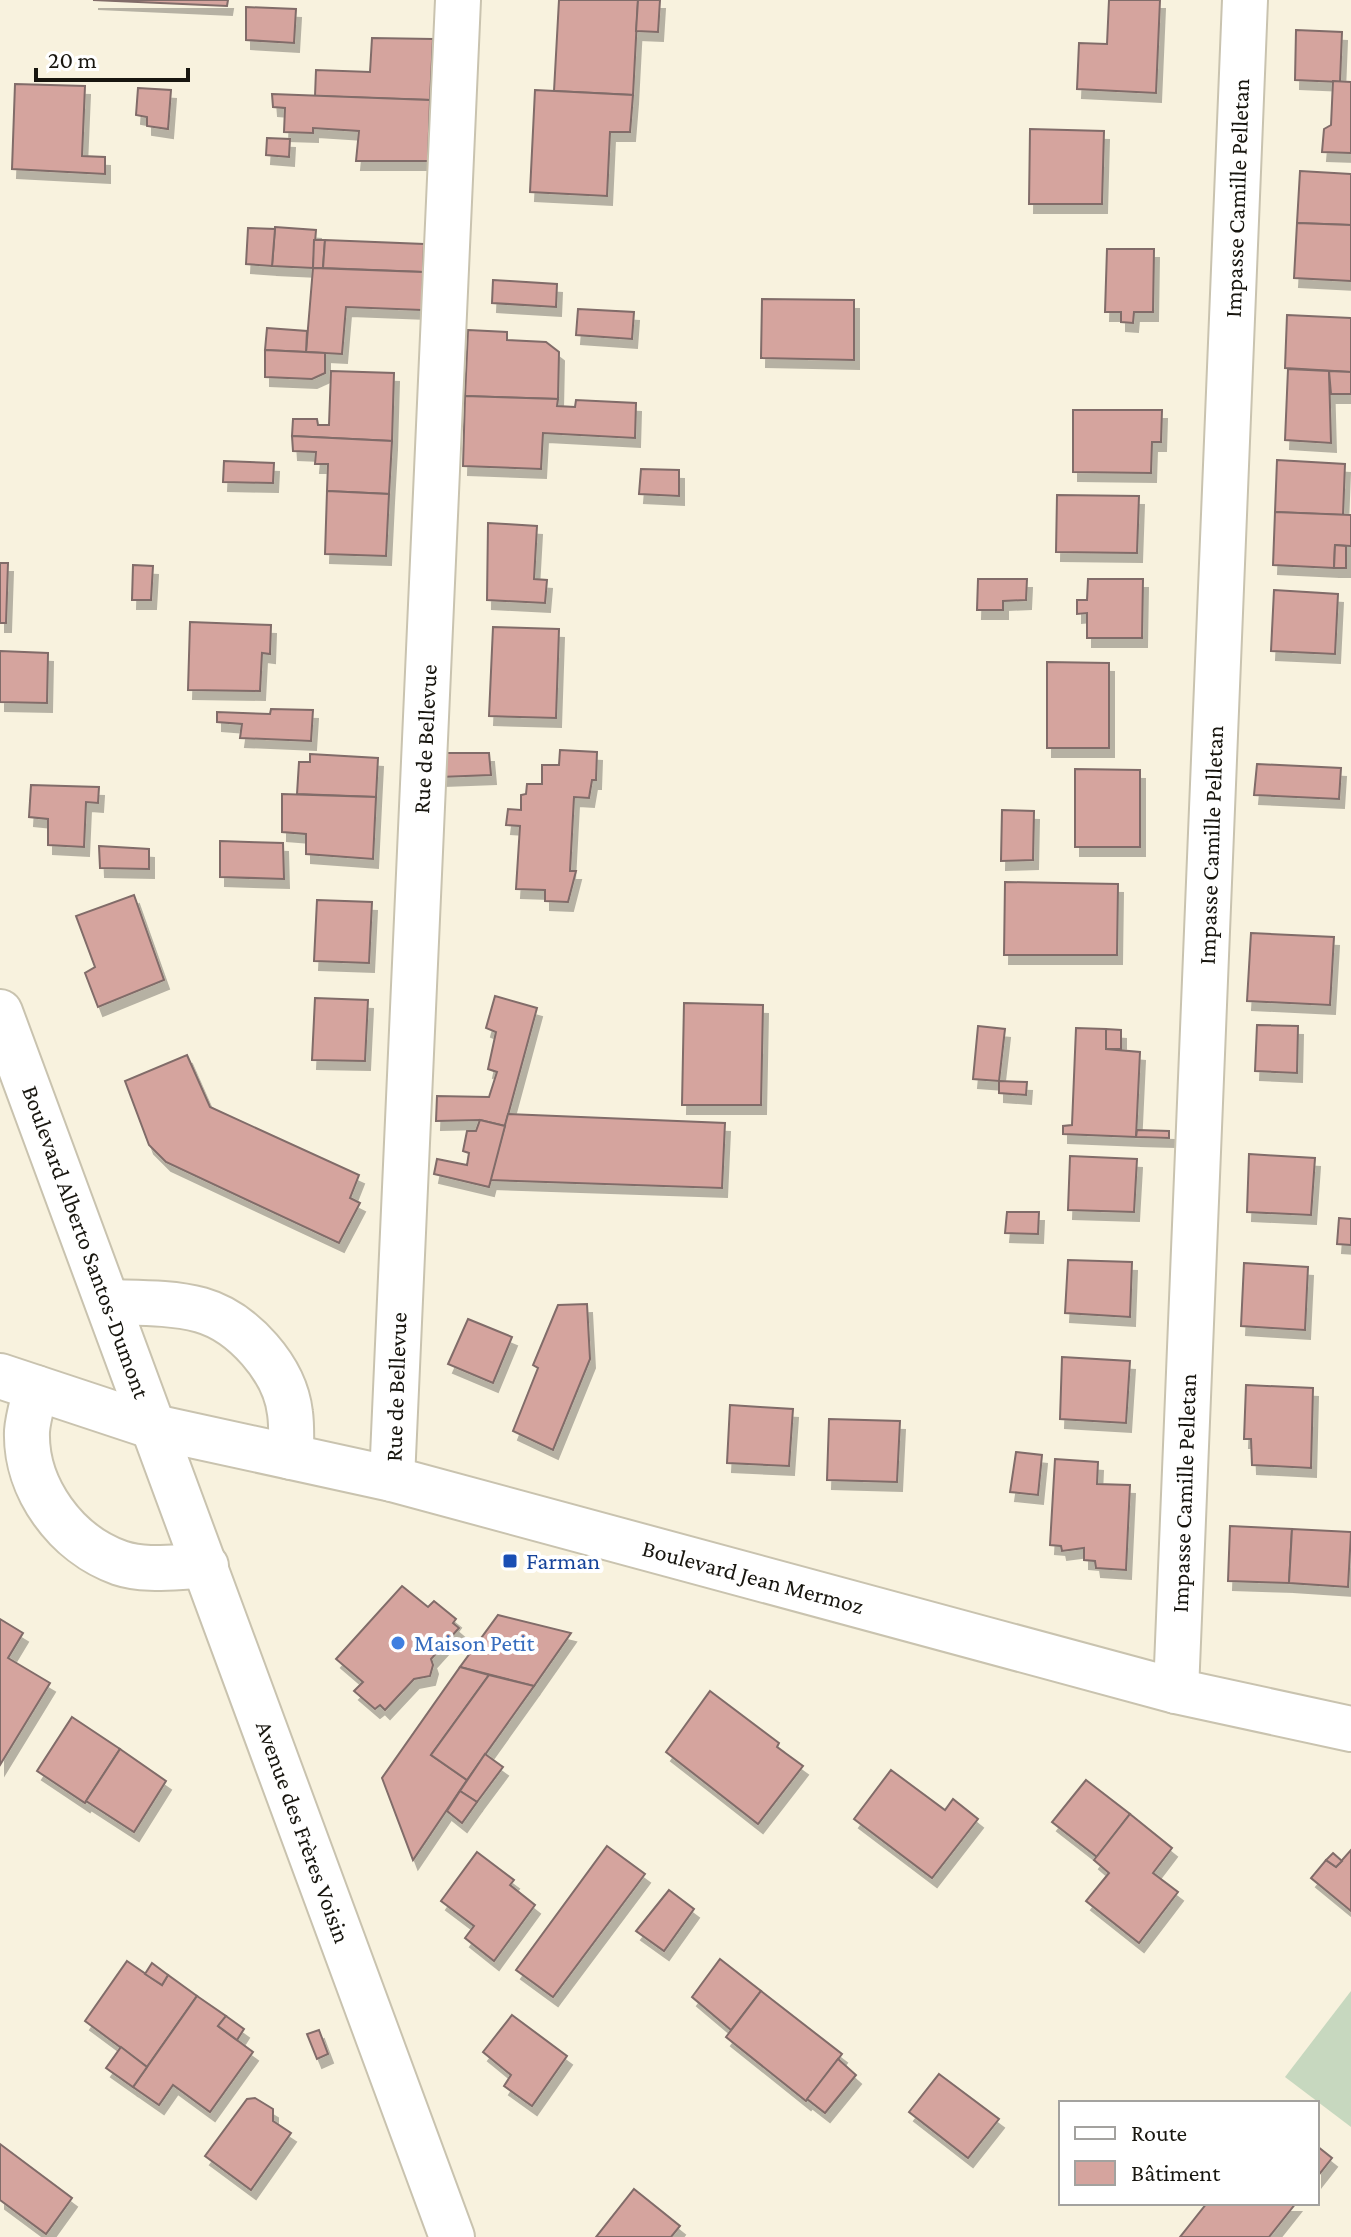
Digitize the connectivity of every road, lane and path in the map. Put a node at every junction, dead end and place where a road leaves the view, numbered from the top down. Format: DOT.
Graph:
graph roads {
  1 [pos="458,0"];
  2 [pos="1245,0"];
  3 [pos="0,1012"];
  4 [pos="108,1302"];
  5 [pos="18,1382"];
  6 [pos="154,1427"];
  7 [pos="291,1457"];
  8 [pos="392,1479"];
  9 [pos="206,1566"];
  10 [pos="1176,1691"];
  11 [pos="1351,1729"];
  12 [pos="452,2237"];
  1 -- 8 [label="street, Rue de Bellevue"];
  2 -- 10 [label="street, Impasse Camille Pelletan"];
  3 -- 4 [label="street, Boulevard Alberto Santos-Dumont"];
  4 -- 6 [label="street, Boulevard Alberto Santos-Dumont"];
  4 -- 7 [label="street"];
  5 -- 6 [label="street, Boulevard Jean Mermoz"];
  5 -- 9 [label="street"];
  6 -- 7 [label="street, Boulevard Jean Mermoz"];
  6 -- 9 [label="street, Avenue des Frères Voisin"];
  7 -- 8 [label="street, Boulevard Jean Mermoz"];
  8 -- 10 [label="street, Boulevard Jean Mermoz"];
  9 -- 12 [label="street, Avenue des Frères Voisin"];
  10 -- 11 [label="street, Boulevard Jean Mermoz"];
}
